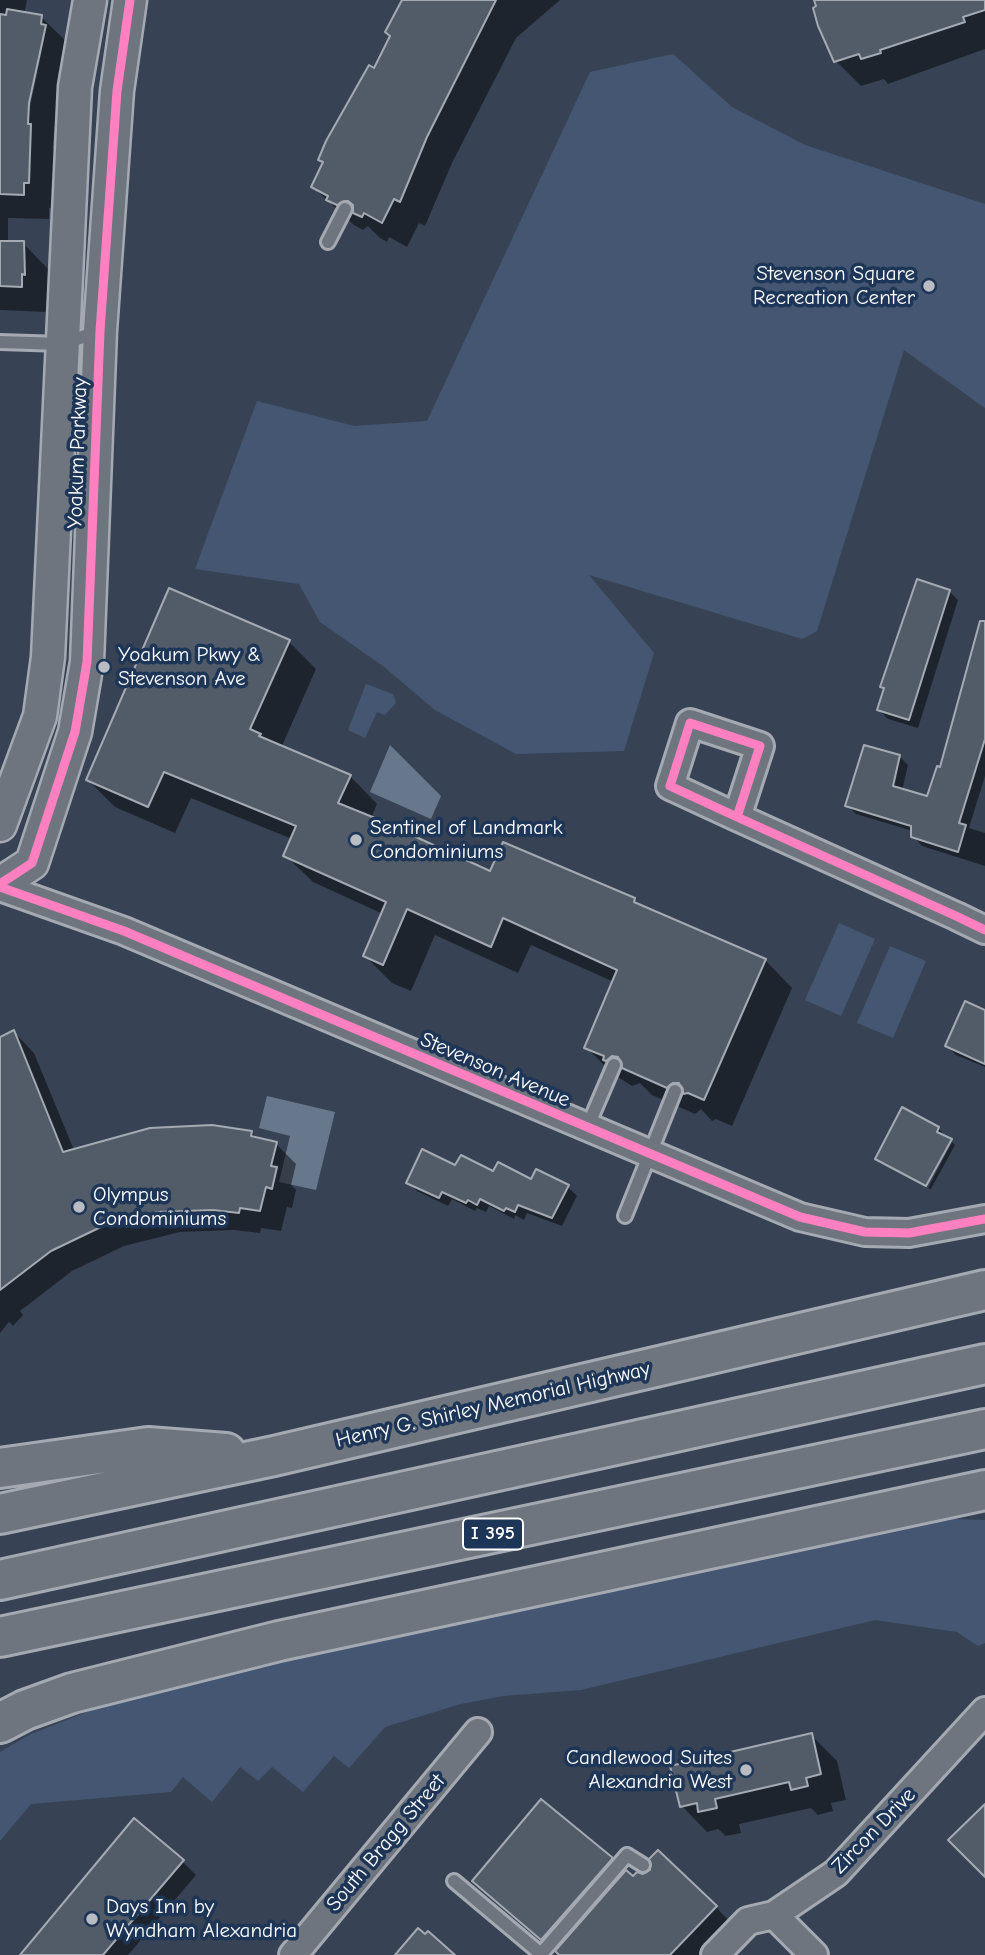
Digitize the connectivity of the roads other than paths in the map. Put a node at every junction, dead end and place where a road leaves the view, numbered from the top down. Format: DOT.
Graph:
graph roads {
  1 [pos="90,0"];
  2 [pos="130,0"];
  3 [pos="345,209"];
  4 [pos="328,242"];
  5 [pos="100,331"];
  6 [pos="0,342"];
  7 [pos="62,344"];
  8 [pos="737,817"];
  9 [pos="0,825"];
  10 [pos="0,886"];
  11 [pos="985,930"];
  12 [pos="614,1065"];
  13 [pos="675,1091"];
  14 [pos="587,1128"];
  15 [pos="648,1154"];
  16 [pos="625,1216"];
  17 [pos="985,1219"];
  18 [pos="985,1290"];
  19 [pos="985,1364"];
  20 [pos="985,1429"];
  21 [pos="274,1457"];
  22 [pos="0,1468"];
  23 [pos="985,1490"];
  24 [pos="0,1514"];
  25 [pos="0,1580"];
  26 [pos="0,1637"];
  27 [pos="985,1711"];
  28 [pos="0,1723"];
  29 [pos="478,1731"];
  30 [pos="643,1865"];
  31 [pos="454,1881"];
  32 [pos="774,1915"];
  33 [pos="293,1955"];
  34 [pos="715,1955"];
  35 [pos="814,1955"];
  1 -- 7 [label="street, Yoakum Parkway"];
  2 -- 5 [label="street, Yoakum Parkway"];
  3 -- 4 [label="lane"];
  5 -- 7 [label="lane"];
  5 -- 10 [label="street, Yoakum Parkway"];
  6 -- 7 [label="lane"];
  7 -- 9 [label="street, Yoakum Parkway"];
  8 -- 11 [label="street"];
  10 -- 14 [label="street, Stevenson Avenue"];
  12 -- 14 [label="lane"];
  13 -- 15 [label="lane"];
  14 -- 15 [label="street, Stevenson Avenue"];
  15 -- 16 [label="lane"];
  15 -- 17 [label="street, Stevenson Avenue"];
  18 -- 21 [label="highway, Henry G. Shirley Memorial Highway"];
  19 -- 25 [label="highway"];
  20 -- 26 [label="highway, I 395"];
  21 -- 22 [label="highway"];
  21 -- 24 [label="highway, Henry G. Shirley Memorial Highway"];
  23 -- 28 [label="highway"];
  27 -- 32 [label="street, Zircon Drive"];
  29 -- 33 [label="street, South Bragg Street"];
  30 -- 31 [label="lane"];
  32 -- 34 [label="street, Zircon Drive"];
  32 -- 35 [label="street"];
}
